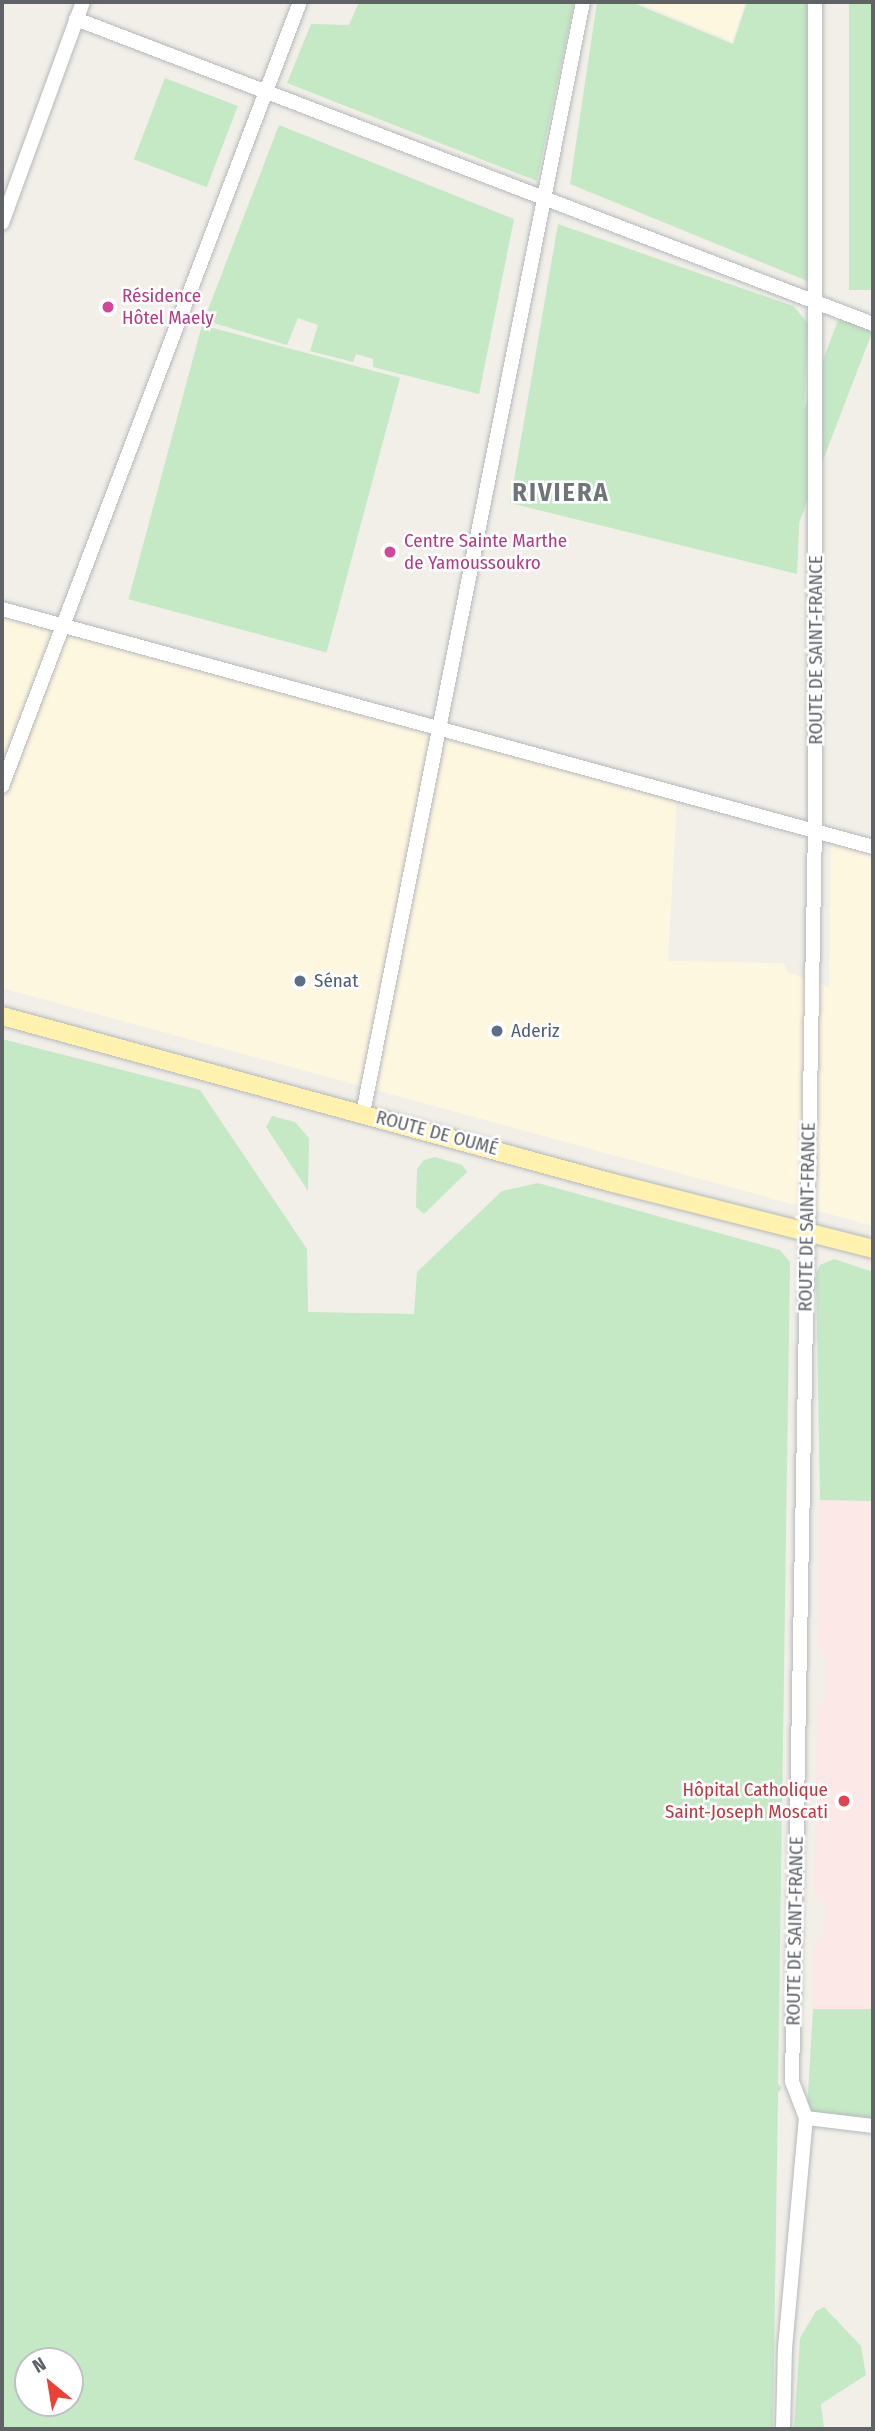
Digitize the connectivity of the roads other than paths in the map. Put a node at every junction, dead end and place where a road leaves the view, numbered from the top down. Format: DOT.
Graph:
graph roads {
  1 [pos="83,2"];
  2 [pos="300,2"];
  3 [pos="583,2"];
  4 [pos="816,2"];
  5 [pos="76,19"];
  6 [pos="265,94"];
  7 [pos="544,199"];
  8 [pos="2,222"];
  9 [pos="818,304"];
  10 [pos="873,324"];
  11 [pos="2,609"];
  12 [pos="64,625"];
  13 [pos="442,728"];
  14 [pos="2,786"];
  15 [pos="815,832"];
  16 [pos="873,847"];
  17 [pos="2,1016"];
  18 [pos="363,1113"];
  19 [pos="805,1230"];
  20 [pos="873,1249"];
  21 [pos="806,2118"];
  22 [pos="873,2126"];
  23 [pos="783,2429"];
  1 -- 5 [label="street"];
  2 -- 6 [label="street"];
  3 -- 7 [label="street"];
  4 -- 9 [label="street, ROUTE DE SAINT-FRANCE"];
  5 -- 6 [label="street"];
  5 -- 8 [label="street"];
  6 -- 7 [label="street"];
  6 -- 12 [label="street"];
  7 -- 9 [label="street"];
  7 -- 13 [label="street"];
  9 -- 10 [label="street"];
  9 -- 15 [label="street, ROUTE DE SAINT-FRANCE"];
  11 -- 12 [label="street"];
  12 -- 13 [label="street"];
  12 -- 14 [label="street"];
  13 -- 15 [label="street"];
  13 -- 18 [label="street"];
  15 -- 16 [label="street"];
  15 -- 19 [label="street, ROUTE DE SAINT-FRANCE"];
  17 -- 18 [label="main road, ROUTE DE OUMÉ"];
  18 -- 19 [label="main road, ROUTE DE OUMÉ"];
  19 -- 20 [label="main road, ROUTE DE OUMÉ"];
  19 -- 21 [label="street, ROUTE DE SAINT-FRANCE"];
  21 -- 22 [label="street"];
  21 -- 23 [label="street, ROUTE DE SAINT-FRANCE"];
}
